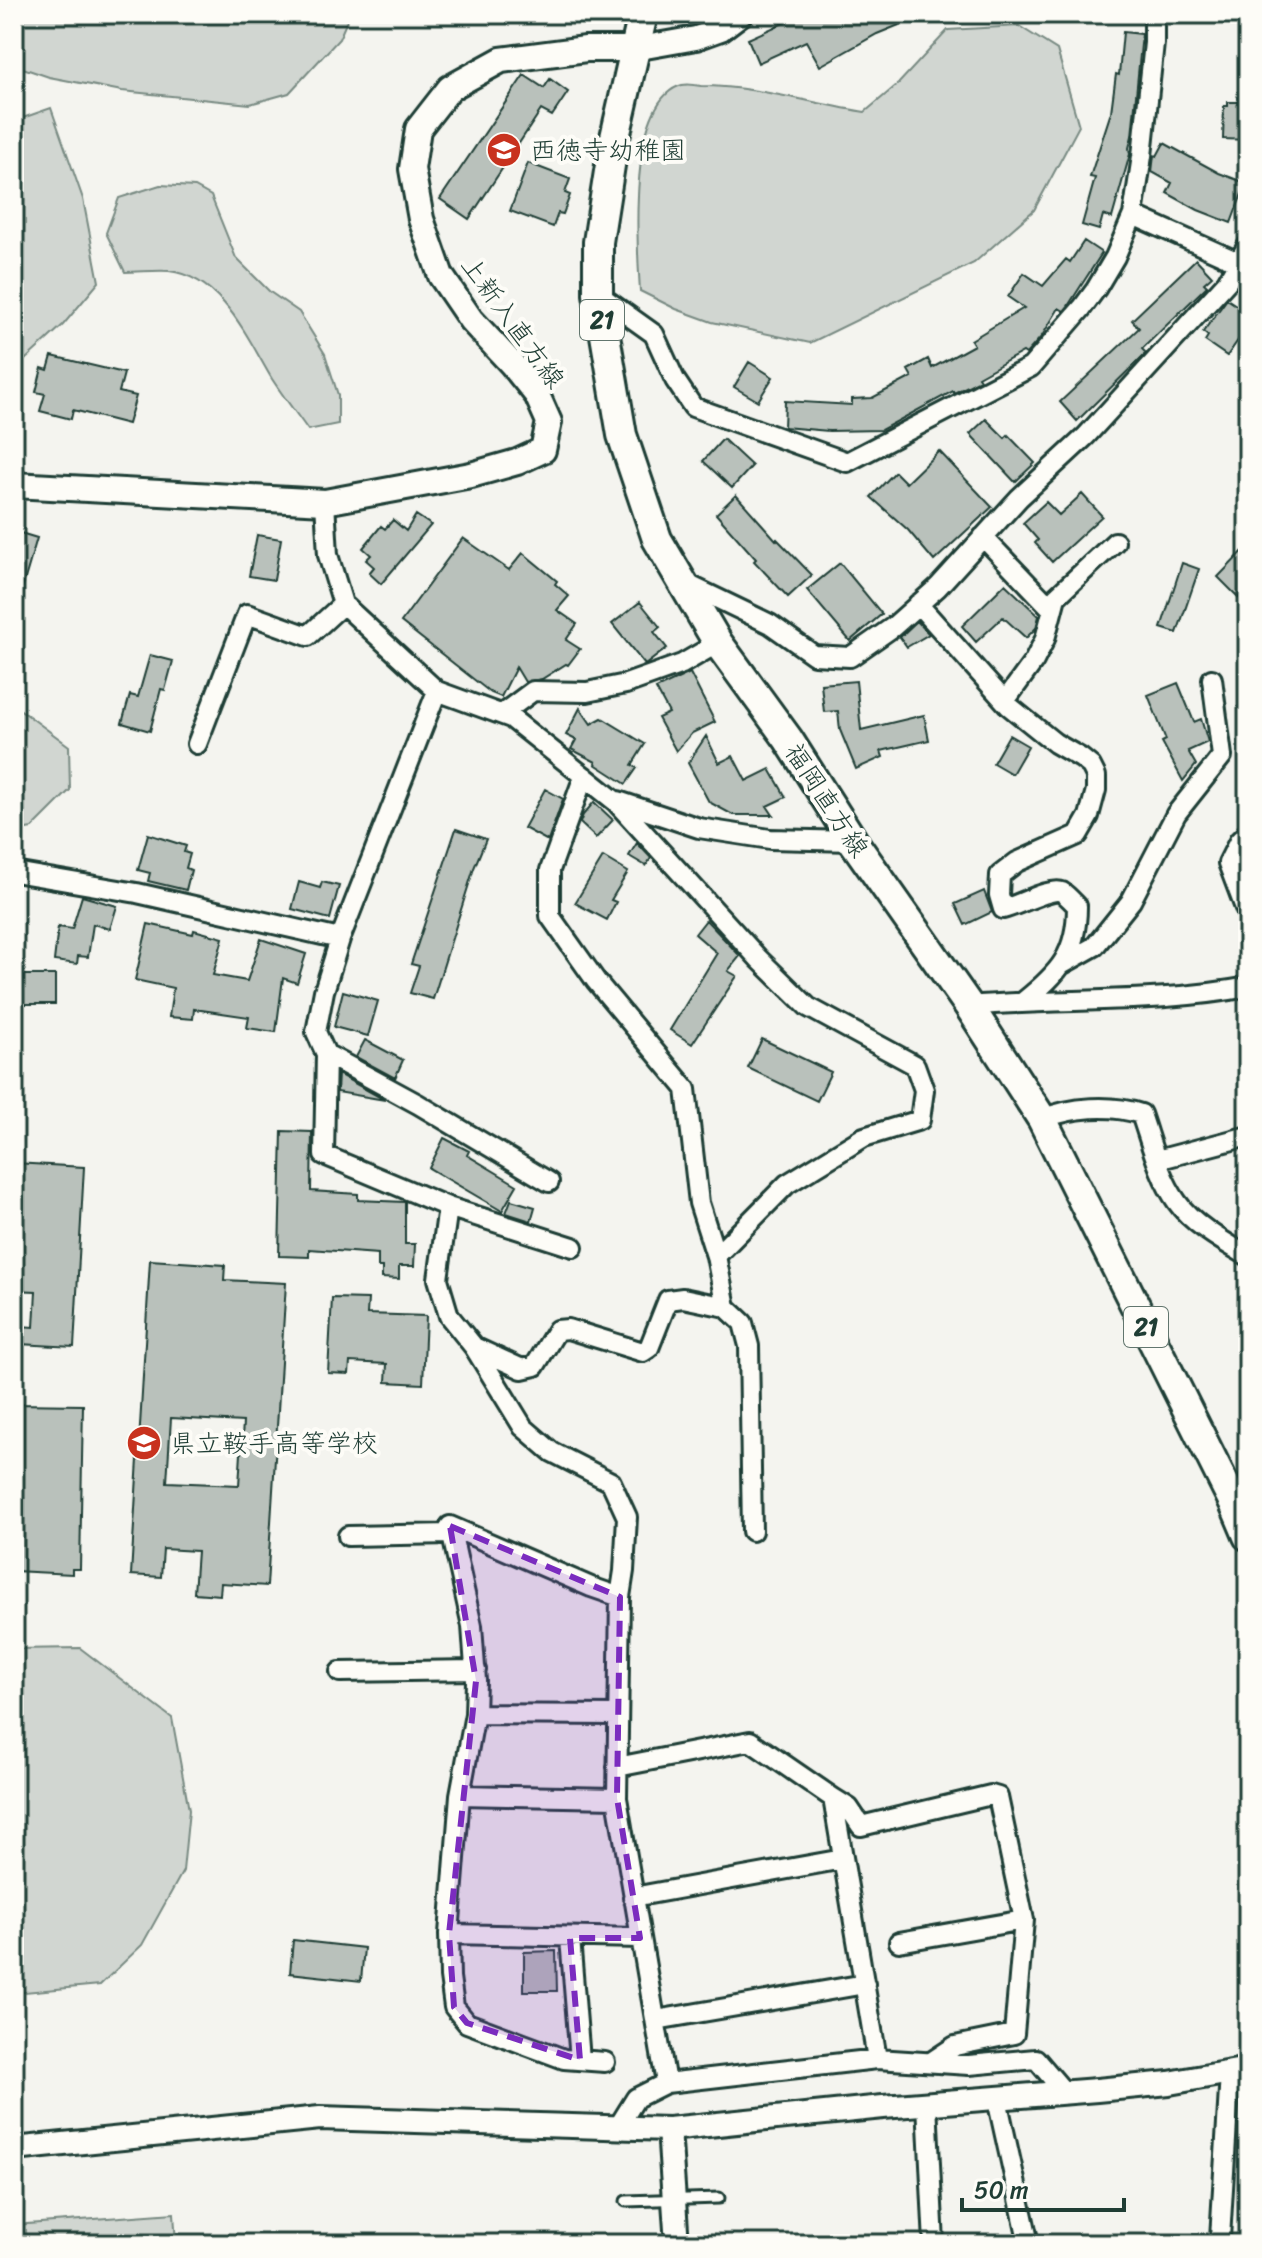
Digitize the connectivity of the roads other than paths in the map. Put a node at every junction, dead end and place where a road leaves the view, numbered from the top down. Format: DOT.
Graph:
graph roads {
  1 [pos="643,14"];
  2 [pos="741,14"];
  3 [pos="1154,14"];
  4 [pos="634,49"];
  5 [pos="1133,215"];
  6 [pos="1248,245"];
  7 [pos="1242,264"];
  8 [pos="598,294"];
  9 [pos="14,485"];
  10 [pos="325,502"];
  11 [pos="983,537"];
  12 [pos="1115,542"];
  13 [pos="680,581"];
  14 [pos="343,604"];
  15 [pos="918,604"];
  16 [pos="1051,608"];
  17 [pos="718,643"];
  18 [pos="1212,679"];
  19 [pos="437,691"];
  20 [pos="1005,701"];
  21 [pos="502,714"];
  22 [pos="197,744"];
  23 [pos="584,776"];
  24 [pos="615,801"];
  25 [pos="1248,832"];
  26 [pos="853,841"];
  27 [pos="14,872"];
  28 [pos="1248,916"];
  29 [pos="340,939"];
  30 [pos="1063,964"];
  31 [pos="1248,987"];
  32 [pos="1024,1001"];
  33 [pos="969,1006"];
  34 [pos="326,1054"];
  35 [pos="1042,1119"];
  36 [pos="1248,1136"];
  37 [pos="1157,1160"];
  38 [pos="549,1182"];
  39 [pos="448,1207"];
  40 [pos="573,1247"];
  41 [pos="716,1256"];
  42 [pos="1248,1256"];
  43 [pos="726,1307"];
  44 [pos="474,1347"];
  45 [pos="752,1531"];
  46 [pos="452,1534"];
  47 [pos="348,1536"];
  48 [pos="1248,1536"];
  49 [pos="620,1597"];
  50 [pos="476,1670"];
  51 [pos="340,1672"];
  52 [pos="475,1714"];
  53 [pos="618,1715"];
  54 [pos="617,1767"];
  55 [pos="460,1795"];
  56 [pos="617,1798"];
  57 [pos="833,1798"];
  58 [pos="843,1859"];
  59 [pos="633,1897"];
  60 [pos="1024,1920"];
  61 [pos="449,1934"];
  62 [pos="570,1938"];
  63 [pos="640,1938"];
  64 [pos="899,1942"];
  65 [pos="865,1984"];
  66 [pos="656,2020"];
  67 [pos="877,2059"];
  68 [pos="580,2060"];
  69 [pos="605,2062"];
  70 [pos="931,2062"];
  71 [pos="1239,2071"];
  72 [pos="666,2083"];
  73 [pos="1065,2093"];
  74 [pos="997,2099"];
  75 [pos="927,2104"];
  76 [pos="618,2127"];
  77 [pos="669,2129"];
  78 [pos="14,2149"];
  79 [pos="719,2198"];
  80 [pos="674,2199"];
  81 [pos="626,2201"];
  82 [pos="1220,2238"];
  83 [pos="677,2244"];
  84 [pos="934,2244"];
  85 [pos="1029,2244"];
  1 -- 4 [label="main road, 福岡直方線 / 21"];
  2 -- 4 [label="street"];
  3 -- 5 [label="street"];
  4 -- 8 [label="main road, 福岡直方線 / 21"];
  4 -- 10 [label="main road, 上新入直方線"];
  5 -- 7 [label="street"];
  5 -- 8 [label="street"];
  6 -- 7 [label="street"];
  7 -- 11 [label="street"];
  8 -- 13 [label="main road, 福岡直方線 / 21"];
  9 -- 10 [label="main road, 上新入直方線"];
  10 -- 14 [label="street"];
  11 -- 15 [label="street"];
  11 -- 16 [label="street"];
  12 -- 16 [label="street"];
  13 -- 15 [label="street"];
  13 -- 17 [label="main road, 福岡直方線 / 21"];
  14 -- 19 [label="street"];
  14 -- 22 [label="street"];
  15 -- 20 [label="street"];
  16 -- 20 [label="street"];
  17 -- 21 [label="street"];
  17 -- 26 [label="main road, 福岡直方線 / 21"];
  18 -- 30 [label="street"];
  19 -- 21 [label="street"];
  19 -- 29 [label="street"];
  20 -- 30 [label="street"];
  21 -- 23 [label="street"];
  23 -- 24 [label="street"];
  23 -- 41 [label="street"];
  24 -- 26 [label="street"];
  24 -- 41 [label="street"];
  25 -- 28 [label="street"];
  26 -- 33 [label="main road, 福岡直方線 / 21"];
  27 -- 29 [label="street"];
  29 -- 34 [label="street"];
  30 -- 32 [label="street"];
  31 -- 32 [label="street"];
  32 -- 33 [label="street"];
  33 -- 35 [label="main road, 福岡直方線 / 21"];
  34 -- 38 [label="street"];
  34 -- 39 [label="street"];
  35 -- 37 [label="street"];
  35 -- 48 [label="main road, 福岡直方線 / 21"];
  36 -- 37 [label="street"];
  37 -- 42 [label="street"];
  39 -- 40 [label="street"];
  39 -- 44 [label="street"];
  41 -- 43 [label="street"];
  43 -- 44 [label="street"];
  43 -- 45 [label="street"];
  44 -- 49 [label="street"];
  46 -- 47 [label="street"];
  46 -- 49 [label="street"];
  46 -- 50 [label="street"];
  49 -- 53 [label="street"];
  50 -- 51 [label="street"];
  50 -- 52 [label="street"];
  52 -- 53 [label="street"];
  52 -- 55 [label="street"];
  53 -- 54 [label="street"];
  54 -- 56 [label="street"];
  54 -- 57 [label="street"];
  55 -- 56 [label="street"];
  55 -- 61 [label="street"];
  56 -- 59 [label="street"];
  57 -- 58 [label="street"];
  57 -- 60 [label="street"];
  58 -- 59 [label="street"];
  58 -- 65 [label="street"];
  59 -- 63 [label="street"];
  60 -- 64 [label="street"];
  60 -- 70 [label="street"];
  61 -- 62 [label="street"];
  61 -- 68 [label="street"];
  62 -- 63 [label="street"];
  62 -- 68 [label="street"];
  63 -- 66 [label="street"];
  65 -- 66 [label="street"];
  65 -- 67 [label="street"];
  66 -- 72 [label="street"];
  67 -- 70 [label="street"];
  67 -- 72 [label="street"];
  68 -- 69 [label="street"];
  70 -- 73 [label="street"];
  71 -- 73 [label="street"];
  71 -- 82 [label="street"];
  72 -- 76 [label="street"];
  73 -- 74 [label="street"];
  74 -- 75 [label="street"];
  74 -- 85 [label="street"];
  75 -- 77 [label="street"];
  75 -- 84 [label="street"];
  76 -- 77 [label="street"];
  76 -- 78 [label="street"];
  77 -- 80 [label="street"];
  79 -- 80 [label="lane"];
  80 -- 81 [label="lane"];
  80 -- 83 [label="street"];
}
